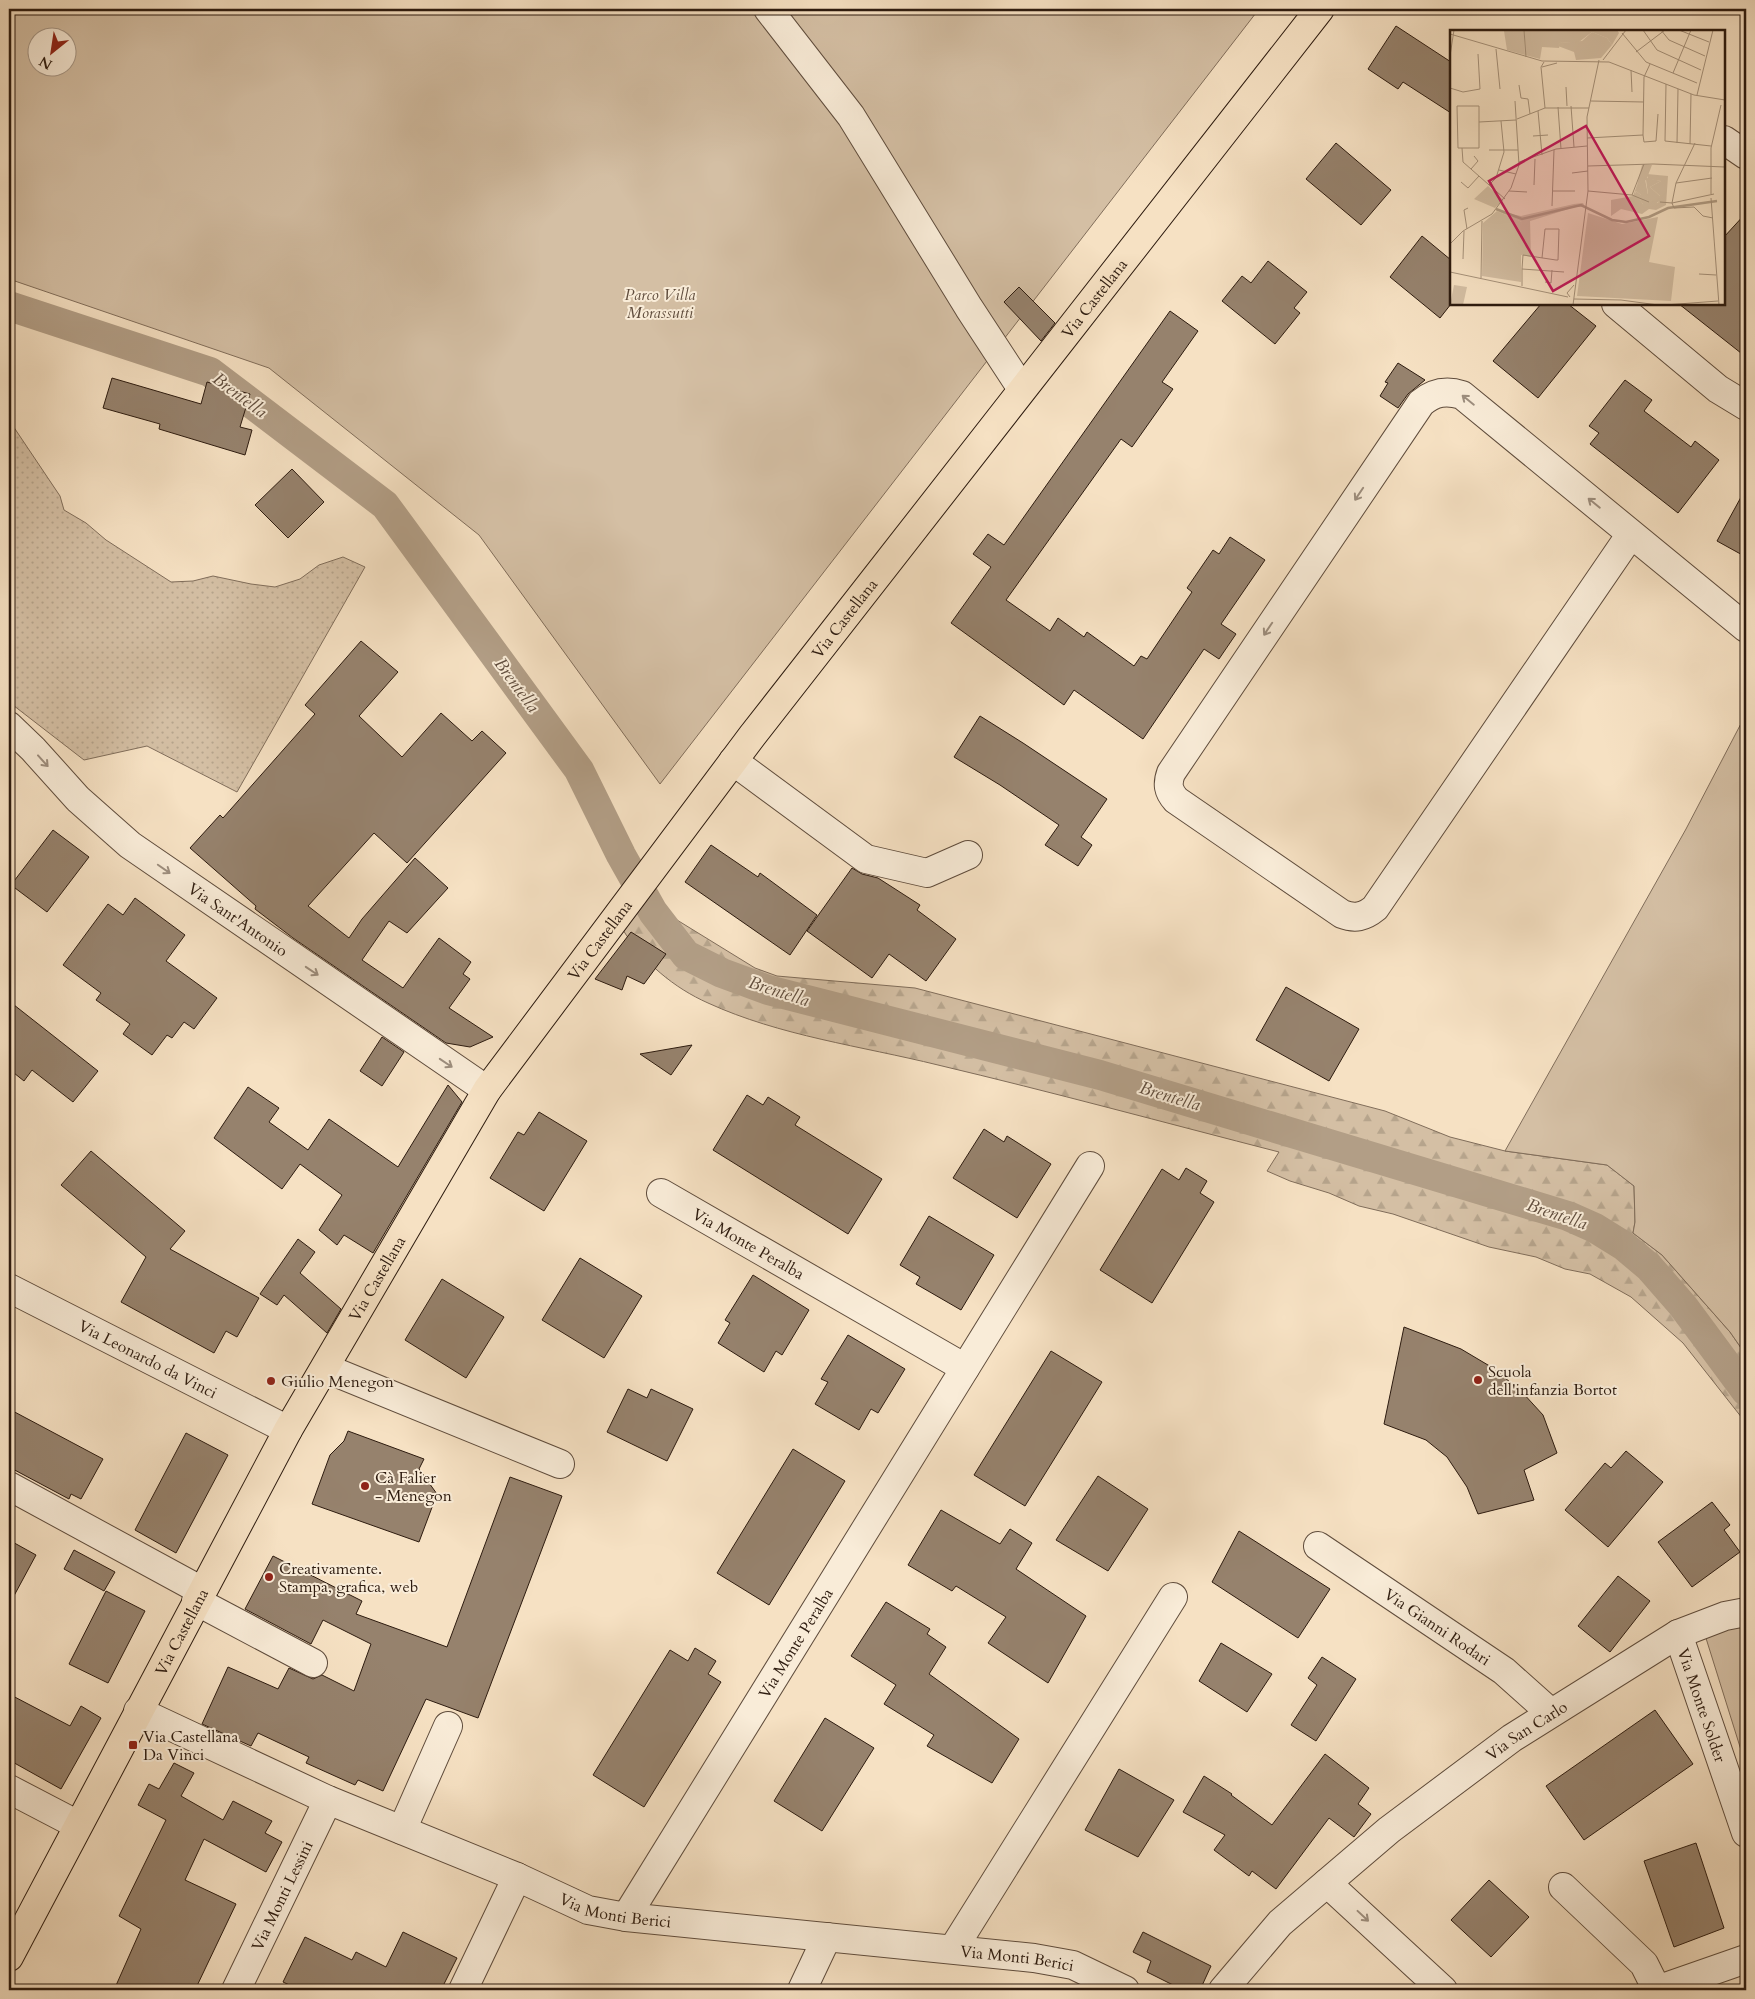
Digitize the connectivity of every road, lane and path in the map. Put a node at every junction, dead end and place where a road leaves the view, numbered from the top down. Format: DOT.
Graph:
graph roads {
  1 [pos="768,9"];
  2 [pos="1320,9"];
  3 [pos="1725,141"];
  4 [pos="1746,155"];
  5 [pos="1617,305"];
  6 [pos="1022,389"];
  7 [pos="1746,406"];
  8 [pos="1631,534"];
  9 [pos="1746,628"];
  10 [pos="9,726"];
  11 [pos="733,761"];
  12 [pos="968,855"];
  13 [pos="486,1090"];
  14 [pos="1090,1166"];
  15 [pos="661,1193"];
  16 [pos="9,1288"];
  17 [pos="325,1368"];
  18 [pos="966,1368"];
  19 [pos="288,1430"];
  20 [pos="560,1464"];
  21 [pos="9,1486"];
  22 [pos="1318,1546"];
  23 [pos="199,1596"];
  24 [pos="1173,1597"];
  25 [pos="1746,1612"];
  26 [pos="1678,1634"];
  27 [pos="313,1663"];
  28 [pos="138,1711"];
  29 [pos="1552,1713"];
  30 [pos="448,1726"];
  31 [pos="9,1789"];
  32 [pos="328,1800"];
  33 [pos="78,1825"];
  34 [pos="402,1830"];
  35 [pos="1746,1833"];
  36 [pos="518,1878"];
  37 [pos="1327,1883"];
  38 [pos="1563,1887"];
  39 [pos="626,1917"];
  40 [pos="826,1937"];
  41 [pos="953,1949"];
  42 [pos="9,1957"];
  43 [pos="1746,1959"];
  44 [pos="236,1990"];
  45 [pos="463,1990"];
  46 [pos="802,1990"];
  47 [pos="1125,1990"];
  48 [pos="1223,1990"];
  49 [pos="1442,1990"];
  50 [pos="1657,1990"];
  1 -- 6 [label="street"];
  2 -- 6 [label="main road, Via Castellana"];
  3 -- 4 [label="street"];
  5 -- 7 [label="street"];
  6 -- 11 [label="main road, Via Castellana"];
  8 -- 8 [label="street, one-way"];
  8 -- 9 [label="street"];
  10 -- 13 [label="street, Via Sant'Antonio, one-way"];
  11 -- 12 [label="street"];
  11 -- 13 [label="main road, Via Castellana"];
  13 -- 17 [label="main road, Via Castellana"];
  14 -- 18 [label="street, Via Monte Peralba"];
  15 -- 18 [label="street, Via Monte Peralba"];
  16 -- 19 [label="street, Via Leonardo da Vinci"];
  17 -- 19 [label="main road, Via Castellana"];
  17 -- 20 [label="street"];
  18 -- 39 [label="street, Via Monte Peralba"];
  19 -- 23 [label="main road, Via Castellana"];
  21 -- 23 [label="street"];
  22 -- 29 [label="street, Via Gianni Rodari"];
  23 -- 27 [label="street"];
  23 -- 28 [label="main road, Via Castellana"];
  24 -- 41 [label="street"];
  25 -- 26 [label="street, Via San Carlo"];
  26 -- 29 [label="street, Via San Carlo"];
  26 -- 35 [label="street, Via Monte Solder"];
  28 -- 32 [label="street, Via Monti Berici"];
  28 -- 33 [label="main road, Via Castellana"];
  29 -- 37 [label="street, Via San Carlo"];
  30 -- 34 [label="street"];
  31 -- 33 [label="street"];
  32 -- 34 [label="street, Via Monti Berici"];
  32 -- 44 [label="street, Via Monti Lessini"];
  33 -- 42 [label="main road, Via Castellana"];
  34 -- 36 [label="street, Via Monti Berici"];
  36 -- 39 [label="street, Via Monti Berici"];
  36 -- 45 [label="street"];
  37 -- 48 [label="street, Via San Carlo"];
  37 -- 49 [label="street, one-way"];
  38 -- 50 [label="street"];
  39 -- 40 [label="street, Via Monti Berici"];
  40 -- 41 [label="street, Via Monti Berici"];
  40 -- 46 [label="street"];
  41 -- 47 [label="street, Via Monti Berici"];
  43 -- 50 [label="street"];
}
